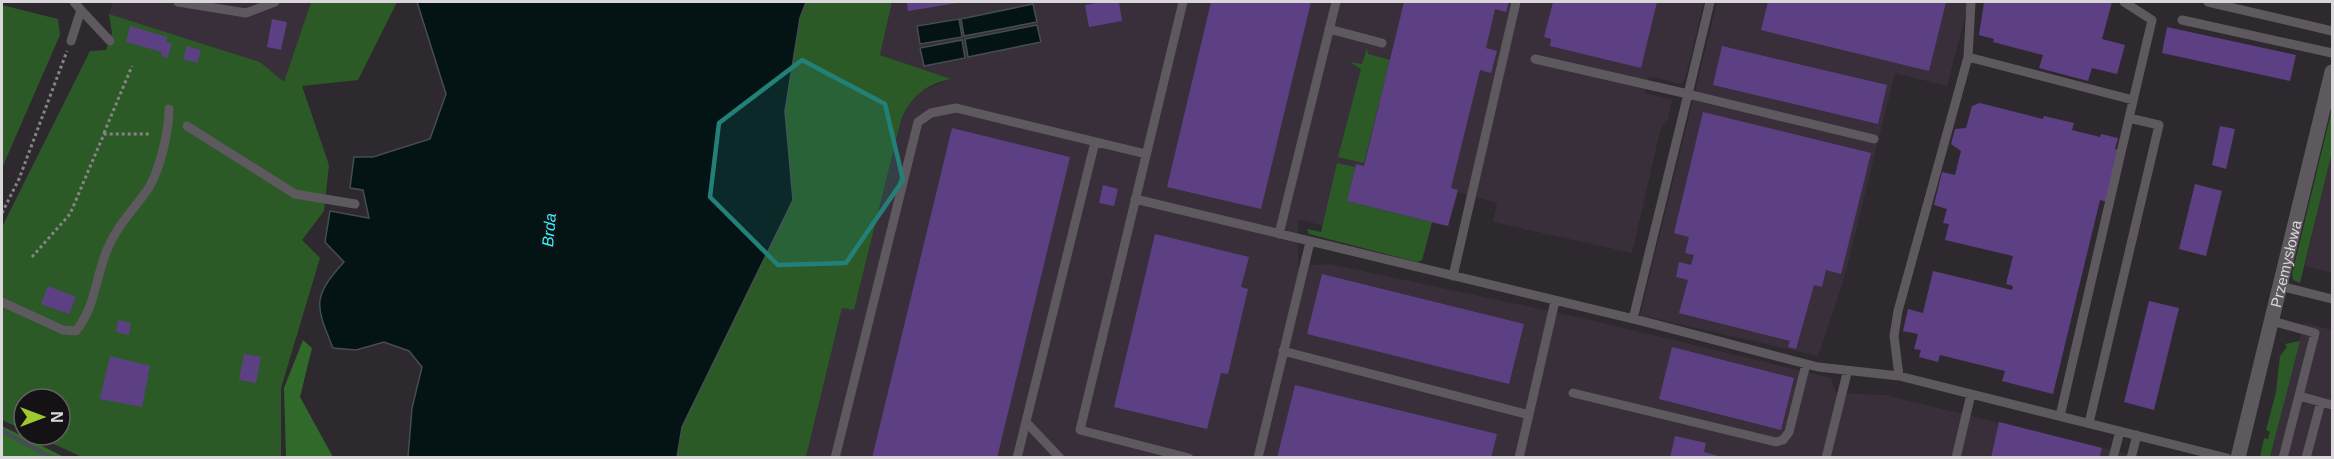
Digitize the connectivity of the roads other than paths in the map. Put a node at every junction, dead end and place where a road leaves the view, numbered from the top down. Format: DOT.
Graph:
graph roads {
  1 [pos="74,2"];
  2 [pos="178,2"];
  3 [pos="275,2"];
  4 [pos="1183,2"];
  5 [pos="1336,2"];
  6 [pos="1516,2"];
  7 [pos="1710,2"];
  8 [pos="1971,2"];
  9 [pos="2124,2"];
  10 [pos="2208,2"];
  11 [pos="81,10"];
  12 [pos="2182,20"];
  13 [pos="1329,29"];
  14 [pos="2332,31"];
  15 [pos="110,40"];
  16 [pos="71,41"];
  17 [pos="1382,43"];
  18 [pos="2332,53"];
  19 [pos="1968,57"];
  20 [pos="1534,59"];
  21 [pos="2332,72"];
  22 [pos="1688,94"];
  23 [pos="2133,100"];
  24 [pos="169,110"];
  25 [pos="2129,118"];
  26 [pos="187,126"];
  27 [pos="1874,139"];
  28 [pos="1095,142"];
  29 [pos="1146,154"];
  30 [pos="1135,199"];
  31 [pos="355,204"];
  32 [pos="1279,234"];
  33 [pos="1310,242"];
  34 [pos="1453,276"];
  35 [pos="2280,286"];
  36 [pos="2332,299"];
  37 [pos="1555,301"];
  38 [pos="2,302"];
  39 [pos="1633,319"];
  40 [pos="2272,321"];
  41 [pos="1283,351"];
  42 [pos="1806,364"];
  43 [pos="1846,372"];
  44 [pos="1899,376"];
  45 [pos="1573,393"];
  46 [pos="1971,394"];
  47 [pos="2299,396"];
  48 [pos="2321,402"];
  49 [pos="2332,405"];
  50 [pos="1529,415"];
  51 [pos="2060,416"];
  52 [pos="1026,422"];
  53 [pos="2089,423"];
  54 [pos="2120,431"];
  55 [pos="2137,435"];
  56 [pos="2202,454"];
  57 [pos="835,458"];
  58 [pos="1017,458"];
  59 [pos="1060,458"];
  60 [pos="1189,458"];
  61 [pos="1258,458"];
  62 [pos="1519,458"];
  63 [pos="1826,458"];
  64 [pos="1956,458"];
  65 [pos="2113,458"];
  66 [pos="2131,458"];
  67 [pos="2227,458"];
  68 [pos="2238,458"];
  69 [pos="2283,458"];
  70 [pos="2306,458"];
  1 -- 11 [label="lane"];
  2 -- 3 [label="lane"];
  4 -- 29 [label="lane"];
  5 -- 13 [label="lane"];
  6 -- 34 [label="lane"];
  7 -- 22 [label="lane"];
  8 -- 19 [label="lane"];
  9 -- 23 [label="lane"];
  10 -- 14 [label="lane"];
  11 -- 15 [label="lane"];
  11 -- 16 [label="lane"];
  12 -- 18 [label="lane"];
  13 -- 17 [label="lane"];
  13 -- 32 [label="lane"];
  19 -- 23 [label="lane"];
  19 -- 44 [label="lane"];
  20 -- 22 [label="lane"];
  21 -- 35 [label="street, Przemysłowa"];
  22 -- 27 [label="lane"];
  22 -- 39 [label="lane"];
  23 -- 25 [label="lane"];
  24 -- 38 [label="lane"];
  25 -- 51 [label="lane"];
  25 -- 53 [label="lane"];
  26 -- 31 [label="lane"];
  28 -- 29 [label="lane"];
  28 -- 52 [label="lane"];
  28 -- 57 [label="lane"];
  29 -- 30 [label="lane"];
  30 -- 32 [label="lane"];
  30 -- 60 [label="lane"];
  32 -- 33 [label="lane"];
  33 -- 34 [label="lane"];
  33 -- 41 [label="lane"];
  34 -- 37 [label="lane"];
  35 -- 36 [label="lane"];
  35 -- 40 [label="street, Przemysłowa"];
  37 -- 39 [label="lane"];
  37 -- 50 [label="lane"];
  39 -- 42 [label="lane"];
  40 -- 47 [label="lane"];
  40 -- 68 [label="street, Przemysłowa"];
  41 -- 50 [label="lane"];
  41 -- 61 [label="lane"];
  42 -- 43 [label="lane"];
  42 -- 45 [label="lane"];
  43 -- 44 [label="lane"];
  43 -- 63 [label="lane"];
  44 -- 46 [label="lane"];
  46 -- 51 [label="lane"];
  46 -- 64 [label="lane"];
  47 -- 48 [label="lane"];
  47 -- 69 [label="lane"];
  48 -- 49 [label="lane"];
  48 -- 70 [label="lane"];
  50 -- 62 [label="lane"];
  51 -- 53 [label="lane"];
  52 -- 58 [label="lane"];
  52 -- 59 [label="lane"];
  53 -- 54 [label="lane"];
  54 -- 55 [label="lane"];
  54 -- 65 [label="lane"];
  55 -- 56 [label="lane"];
  55 -- 66 [label="lane"];
  56 -- 67 [label="lane"];
}
